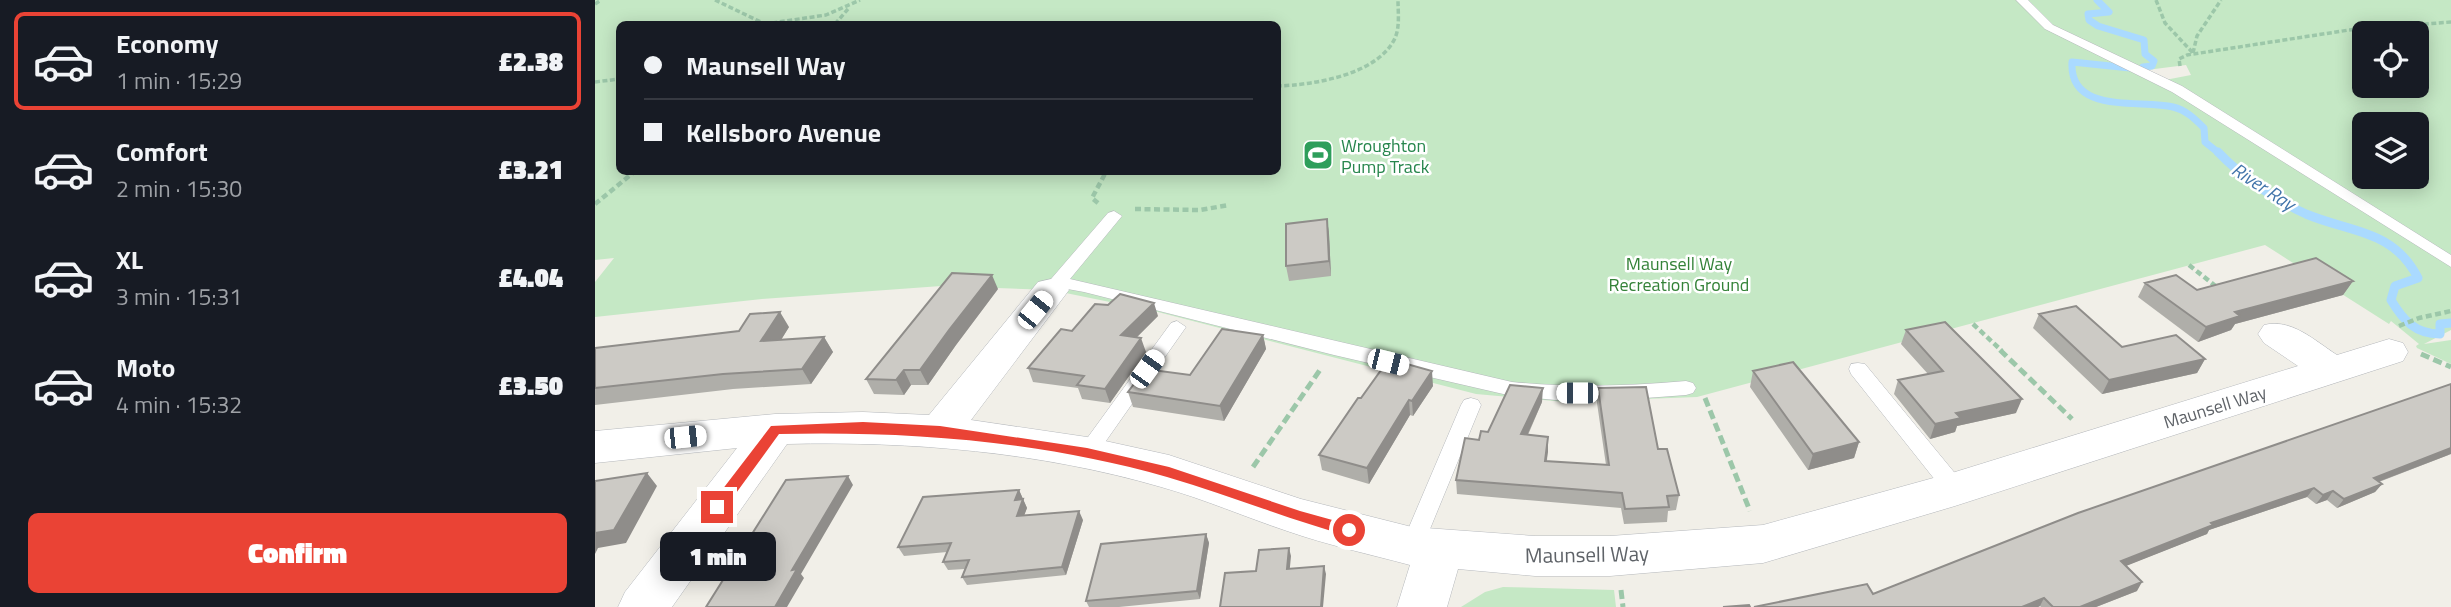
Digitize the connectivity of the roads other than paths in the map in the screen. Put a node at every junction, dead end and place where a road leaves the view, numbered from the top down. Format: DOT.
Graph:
graph roads {
  1 [pos="2022,0"];
  2 [pos="1110,212"];
  3 [pos="2451,262"];
  4 [pos="1055,286"];
  5 [pos="1177,327"];
  6 [pos="2277,334"];
  7 [pos="2394,339"];
  8 [pos="1858,369"];
  9 [pos="2332,370"];
  10 [pos="1686,388"];
  11 [pos="1471,405"];
  12 [pos="775,429"];
  13 [pos="940,431"];
  14 [pos="595,447"];
  15 [pos="1087,453"];
  16 [pos="1955,489"];
  17 [pos="1425,548"];
  18 [pos="643,607"];
  19 [pos="1422,607"];
  1 -- 3 [label="lane"];
  2 -- 4 [label="lane"];
  4 -- 10 [label="lane"];
  4 -- 13 [label="street"];
  5 -- 15 [label="lane"];
  6 -- 9 [label="street"];
  7 -- 9 [label="street, Maunsell Way"];
  8 -- 16 [label="lane"];
  9 -- 16 [label="street, Maunsell Way"];
  11 -- 17 [label="lane"];
  12 -- 13 [label="street, Maunsell Way"];
  12 -- 14 [label="street, Maunsell Way"];
  12 -- 18 [label="street"];
  13 -- 15 [label="street, Maunsell Way"];
  15 -- 17 [label="street, Maunsell Way"];
  16 -- 17 [label="street, Maunsell Way"];
  17 -- 19 [label="street"];
}
